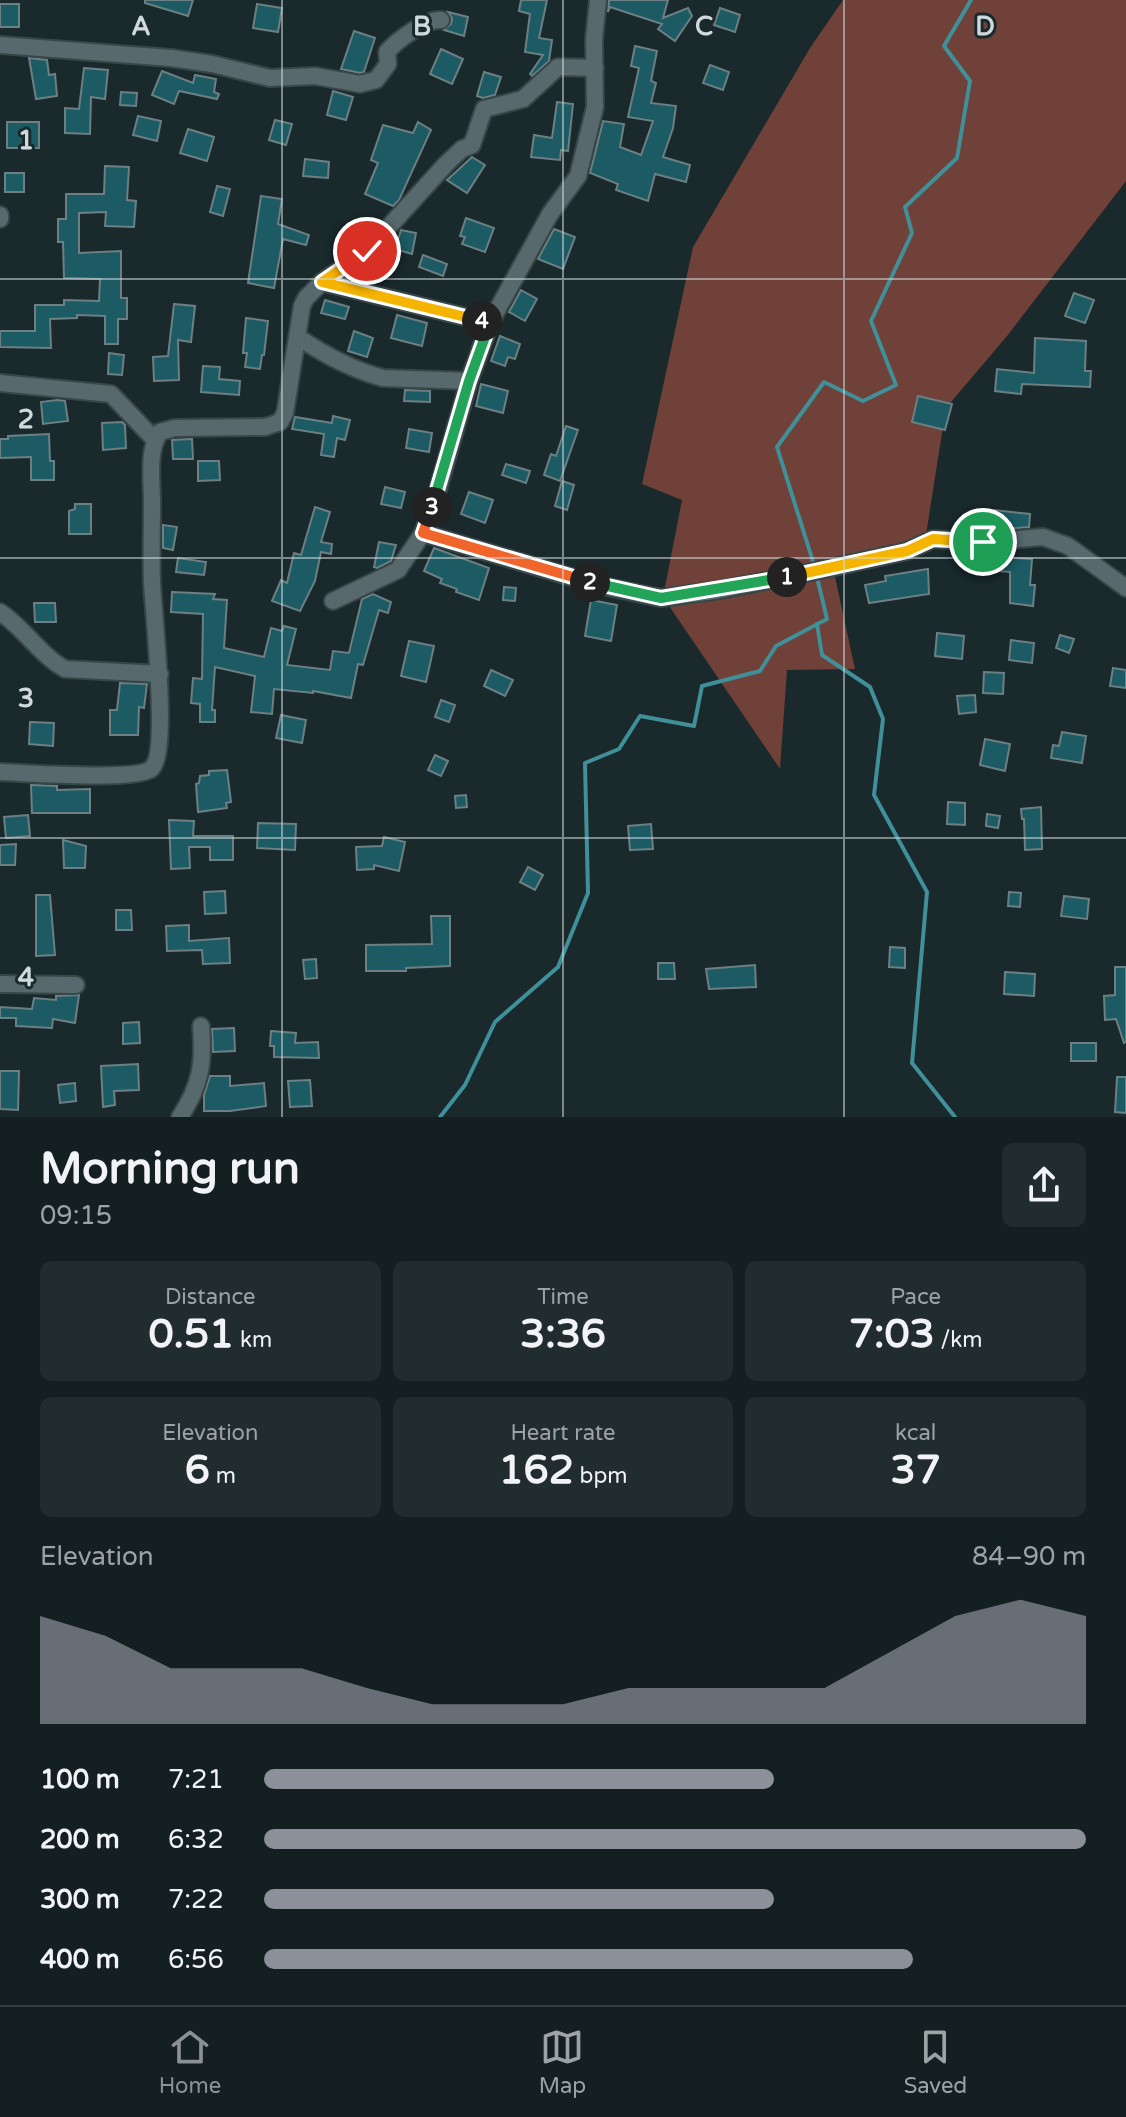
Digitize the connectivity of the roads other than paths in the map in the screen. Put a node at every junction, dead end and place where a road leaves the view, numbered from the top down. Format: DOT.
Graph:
graph roads {
  1 [pos="598,0"];
  2 [pos="441,20"];
  3 [pos="0,45"];
  4 [pos="595,68"];
  5 [pos="322,282"];
  6 [pos="490,323"];
  7 [pos="298,337"];
  8 [pos="469,381"];
  9 [pos="0,383"];
  10 [pos="155,440"];
  11 [pos="423,533"];
  12 [pos="1126,588"];
  13 [pos="333,601"];
  14 [pos="0,612"];
  15 [pos="160,674"];
  16 [pos="0,772"];
  17 [pos="0,984"];
  18 [pos="76,985"];
  19 [pos="201,1026"];
  20 [pos="180,1117"];
  1 -- 4 [label="street"];
  2 -- 3 [label="street"];
  4 -- 5 [label="street"];
  4 -- 6 [label="street"];
  5 -- 6 [label="street"];
  5 -- 7 [label="street"];
  6 -- 8 [label="street"];
  7 -- 8 [label="street"];
  7 -- 10 [label="street"];
  8 -- 11 [label="street"];
  9 -- 10 [label="street"];
  10 -- 15 [label="street"];
  11 -- 12 [label="street"];
  11 -- 13 [label="street"];
  14 -- 15 [label="street"];
  15 -- 16 [label="street"];
  17 -- 18 [label="street"];
  19 -- 20 [label="street"];
}
